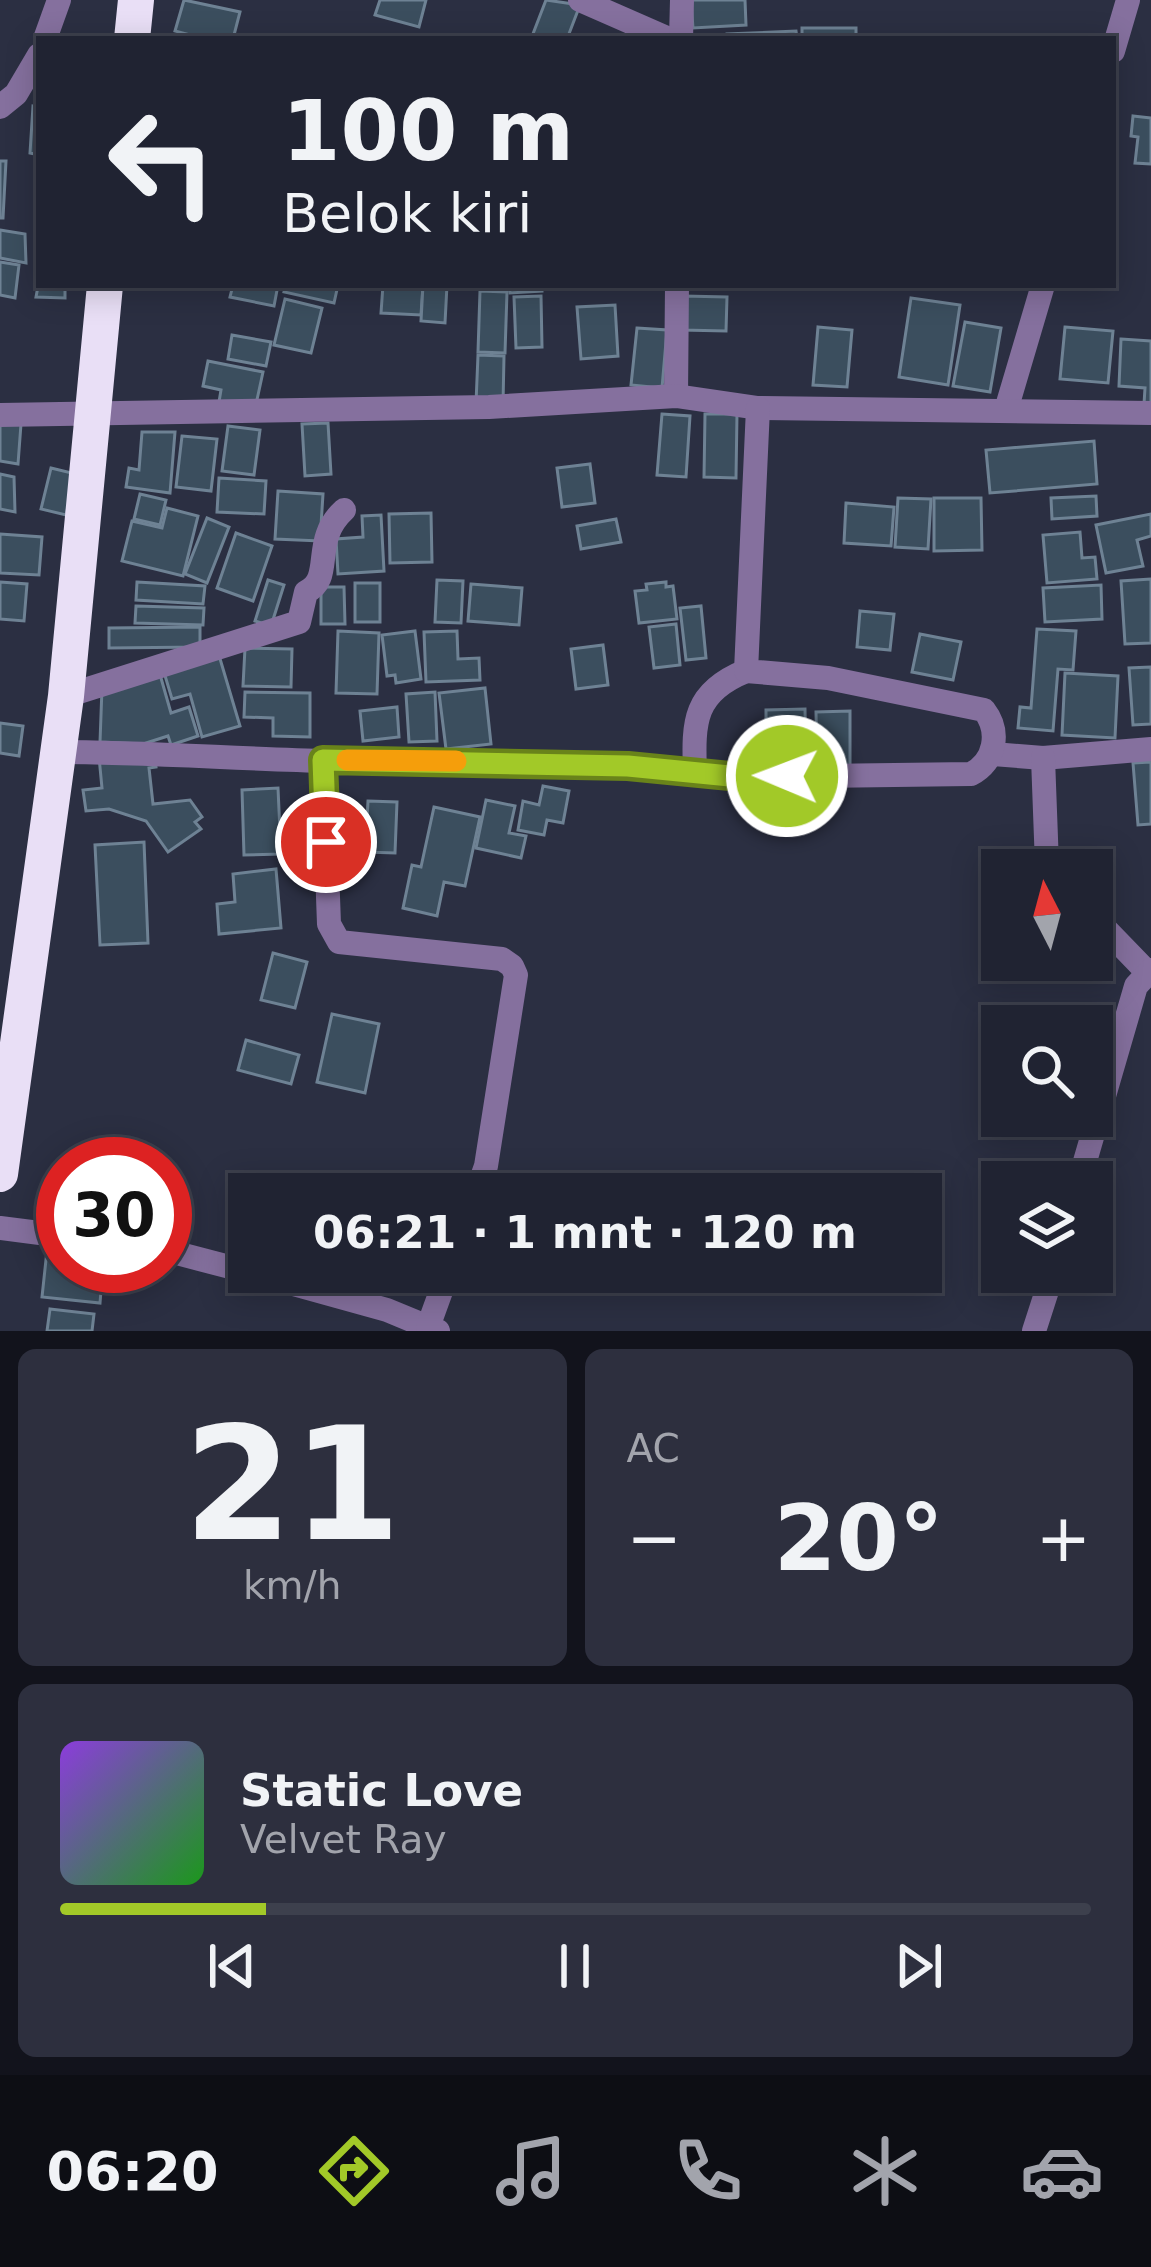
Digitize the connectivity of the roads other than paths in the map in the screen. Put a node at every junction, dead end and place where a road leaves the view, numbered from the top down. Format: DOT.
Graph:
graph roads {
  1 [pos="58,0"];
  2 [pos="136,0"];
  3 [pos="580,0"];
  4 [pos="682,0"];
  5 [pos="1128,0"];
  6 [pos="46,36"];
  7 [pos="132,36"];
  8 [pos="662,36"];
  9 [pos="681,36"];
  10 [pos="1116,41"];
  11 [pos="36,60"];
  12 [pos="0,107"];
  13 [pos="105,288"];
  14 [pos="677,288"];
  15 [pos="1042,288"];
  16 [pos="676,397"];
  17 [pos="758,408"];
  18 [pos="1006,410"];
  19 [pos="1151,412"];
  20 [pos="0,415"];
  21 [pos="91,416"];
  22 [pos="344,510"];
  23 [pos="746,671"];
  24 [pos="66,687"];
  25 [pos="1151,749"];
  26 [pos="56,752"];
  27 [pos="993,754"];
  28 [pos="1043,758"];
  29 [pos="323,760"];
  30 [pos="695,772"];
  31 [pos="1046,849"];
  32 [pos="1113,936"];
  33 [pos="1149,971"];
  34 [pos="1085,1161"];
  35 [pos="484,1173"];
  36 [pos="0,1174"];
  37 [pos="0,1228"];
  38 [pos="36,1233"];
  39 [pos="192,1257"];
  40 [pos="228,1266"];
  41 [pos="326,1293"];
  42 [pos="442,1293"];
  43 [pos="1046,1293"];
  44 [pos="433,1329"];
  45 [pos="1034,1331"];
  1 -- 6 [label="street"];
  2 -- 7 [label="highway"];
  3 -- 8 [label="street"];
  4 -- 9 [label="street"];
  5 -- 10 [label="street"];
  11 -- 12 [label="street"];
  13 -- 21 [label="highway"];
  14 -- 16 [label="street"];
  15 -- 18 [label="street"];
  16 -- 17 [label="street"];
  16 -- 21 [label="street"];
  17 -- 18 [label="street"];
  17 -- 23 [label="street"];
  18 -- 19 [label="street"];
  20 -- 21 [label="street"];
  21 -- 24 [label="highway"];
  22 -- 24 [label="street"];
  23 -- 27 [label="street"];
  23 -- 30 [label="street"];
  24 -- 26 [label="highway"];
  25 -- 28 [label="street"];
  26 -- 29 [label="street"];
  26 -- 36 [label="highway"];
  27 -- 28 [label="street"];
  27 -- 30 [label="street"];
  28 -- 31 [label="street"];
  29 -- 30 [label="street"];
  29 -- 35 [label="street"];
  32 -- 33 [label="street"];
  33 -- 34 [label="street"];
  37 -- 38 [label="street"];
  39 -- 40 [label="street"];
  41 -- 44 [label="street"];
  42 -- 44 [label="street"];
  43 -- 45 [label="street"];
}
